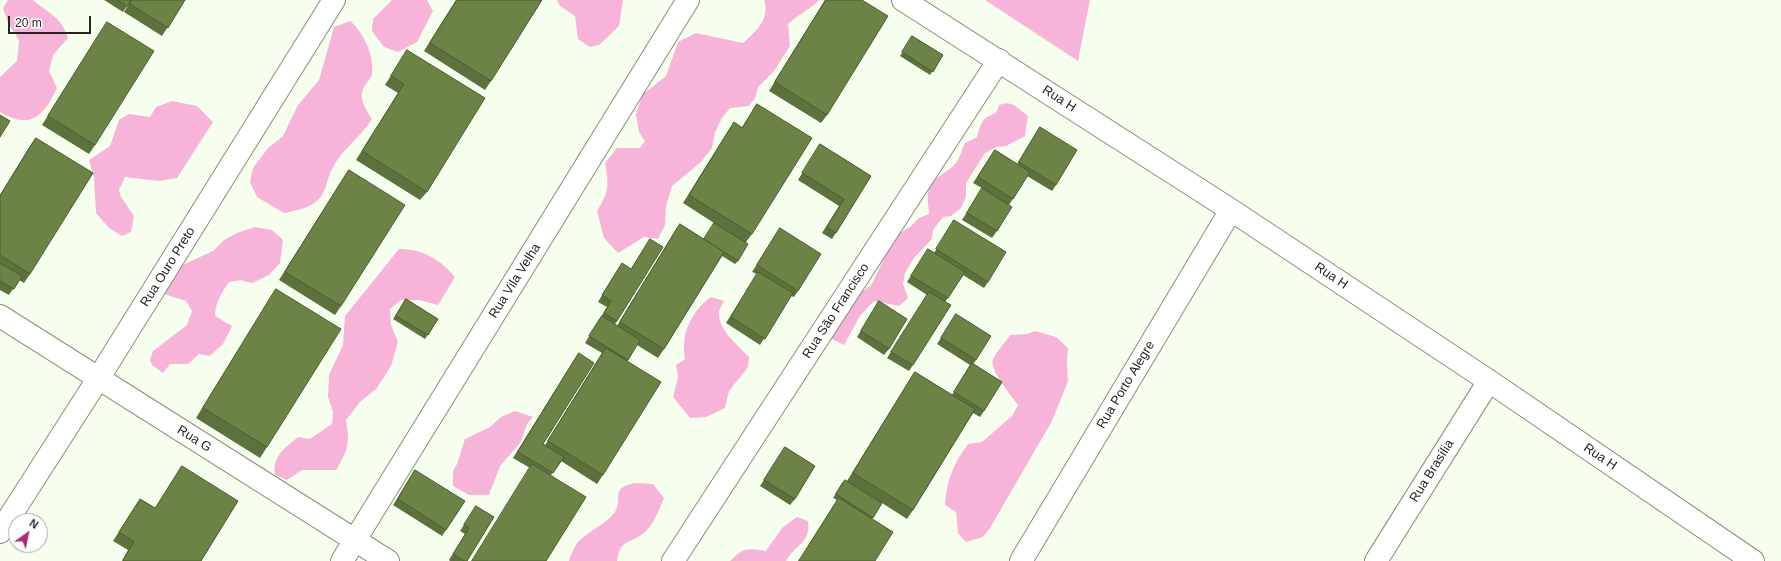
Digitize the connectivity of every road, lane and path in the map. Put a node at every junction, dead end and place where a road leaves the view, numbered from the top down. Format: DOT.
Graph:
graph roads {
  1 [pos="334,0"];
  2 [pos="688,0"];
  3 [pos="903,0"];
  4 [pos="998,60"];
  5 [pos="1231,210"];
  6 [pos="0,316"];
  7 [pos="98,379"];
  8 [pos="1489,381"];
  9 [pos="0,532"];
  10 [pos="356,539"];
  11 [pos="1746,559"];
  12 [pos="342,561"];
  13 [pos="388,561"];
  14 [pos="673,561"];
  15 [pos="1021,561"];
  16 [pos="1376,561"];
  1 -- 7 [label="street, Rua Ouro Preto"];
  2 -- 10 [label="street, Rua Vila Velha"];
  3 -- 4 [label="street, Rua H"];
  4 -- 5 [label="street, Rua H"];
  4 -- 14 [label="street, Rua São Francisco"];
  5 -- 8 [label="street, Rua H"];
  5 -- 15 [label="street, Rua Porto Alegre"];
  6 -- 7 [label="street, Rua G"];
  7 -- 9 [label="street, Rua Ouro Preto"];
  7 -- 10 [label="street, Rua G"];
  8 -- 11 [label="street, Rua H"];
  8 -- 16 [label="street, Rua Brasília"];
  10 -- 12 [label="street, Rua Vila Velha"];
  10 -- 13 [label="street, Rua G"];
}
